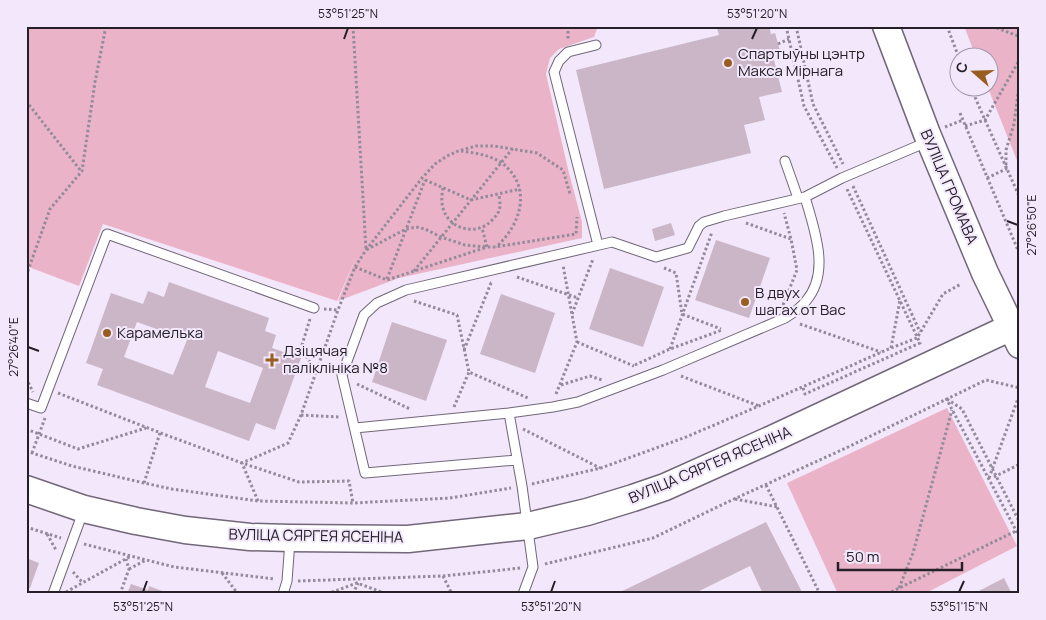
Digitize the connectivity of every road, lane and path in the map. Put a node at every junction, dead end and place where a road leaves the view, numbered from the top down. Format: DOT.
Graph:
graph roads {
  1 [pos="106,26"];
  2 [pos="352,26"];
  3 [pos="786,26"];
  4 [pos="886,26"];
  5 [pos="947,26"];
  6 [pos="992,26"];
  7 [pos="1019,34"];
  8 [pos="789,40"];
  9 [pos="1020,42"];
  10 [pos="596,44"];
  11 [pos="778,44"];
  12 [pos="955,48"];
  13 [pos="1020,59"];
  14 [pos="1020,78"];
  15 [pos="975,98"];
  16 [pos="26,102"];
  17 [pos="960,112"];
  18 [pos="984,120"];
  19 [pos="965,126"];
  20 [pos="930,141"];
  21 [pos="513,148"];
  22 [pos="458,151"];
  23 [pos="785,161"];
  24 [pos="501,163"];
  25 [pos="1006,169"];
  26 [pos="82,171"];
  27 [pos="842,178"];
  28 [pos="987,178"];
  29 [pos="423,179"];
  30 [pos="443,188"];
  31 [pos="520,189"];
  32 [pos="498,194"];
  33 [pos="801,197"];
  34 [pos="1020,198"];
  35 [pos="471,200"];
  36 [pos="573,202"];
  37 [pos="782,203"];
  38 [pos="575,210"];
  39 [pos="724,216"];
  40 [pos="453,223"];
  41 [pos="482,228"];
  42 [pos="406,229"];
  43 [pos="713,229"];
  44 [pos="441,237"];
  45 [pos="791,239"];
  46 [pos="598,245"];
  47 [pos="488,247"];
  48 [pos="495,247"];
  49 [pos="366,250"];
  50 [pos="561,254"];
  51 [pos="1020,255"];
  52 [pos="594,256"];
  53 [pos="355,267"];
  54 [pos="659,267"];
  55 [pos="413,271"];
  56 [pos="26,276"];
  57 [pos="514,276"];
  58 [pos="387,280"];
  59 [pos="499,281"];
  60 [pos="961,284"];
  61 [pos="568,295"];
  62 [pos="578,298"];
  63 [pos="900,300"];
  64 [pos="413,301"];
  65 [pos="314,308"];
  66 [pos="775,310"];
  67 [pos="572,314"];
  68 [pos="682,314"];
  69 [pos="785,318"];
  70 [pos="1017,332"];
  71 [pos="917,338"];
  72 [pos="577,342"];
  73 [pos="670,349"];
  74 [pos="464,351"];
  75 [pos="882,352"];
  76 [pos="890,356"];
  77 [pos="634,366"];
  78 [pos="626,370"];
  79 [pos="663,370"];
  80 [pos="469,372"];
  81 [pos="316,373"];
  82 [pos="609,377"];
  83 [pos="353,383"];
  84 [pos="560,385"];
  85 [pos="48,388"];
  86 [pos="803,388"];
  87 [pos="1020,393"];
  88 [pos="556,396"];
  89 [pos="520,400"];
  90 [pos="26,403"];
  91 [pos="464,406"];
  92 [pos="759,406"];
  93 [pos="454,408"];
  94 [pos="410,409"];
  95 [pos="445,409"];
  96 [pos="952,410"];
  97 [pos="509,413"];
  98 [pos="301,416"];
  99 [pos="45,417"];
  100 [pos="352,417"];
  101 [pos="146,428"];
  102 [pos="354,428"];
  103 [pos="26,429"];
  104 [pos="160,433"];
  105 [pos="39,434"];
  106 [pos="32,453"];
  107 [pos="517,460"];
  108 [pos="242,463"];
  109 [pos="1020,464"];
  110 [pos="601,468"];
  111 [pos="993,470"];
  112 [pos="995,476"];
  113 [pos="989,479"];
  114 [pos="144,483"];
  115 [pos="766,485"];
  116 [pos="26,489"];
  117 [pos="734,499"];
  118 [pos="258,502"];
  119 [pos="353,503"];
  120 [pos="778,507"];
  121 [pos="84,509"];
  122 [pos="1020,523"];
  123 [pos="528,526"];
  124 [pos="1018,530"];
  125 [pos="290,538"];
  126 [pos="1020,538"];
  127 [pos="124,554"];
  128 [pos="132,556"];
  129 [pos="126,559"];
  130 [pos="146,560"];
  131 [pos="128,569"];
  132 [pos="222,572"];
  133 [pos="443,576"];
  134 [pos="358,581"];
  135 [pos="899,588"];
  136 [pos="53,594"];
  137 [pos="64,594"];
  138 [pos="120,594"];
  139 [pos="238,594"];
  140 [pos="283,594"];
  141 [pos="327,594"];
  142 [pos="353,594"];
  143 [pos="387,594"];
  144 [pos="452,594"];
  145 [pos="523,594"];
  146 [pos="820,594"];
  147 [pos="888,594"];
  1 -- 26 [label="path"];
  2 -- 49 [label="path"];
  3 -- 8 [label="path"];
  4 -- 20 [label="main road, ВУЛІЦА ГРОМАВА"];
  5 -- 12 [label="path"];
  6 -- 7 [label="path"];
  7 -- 9 [label="path"];
  8 -- 11 [label="path"];
  8 -- 27 [label="path"];
  10 -- 46 [label="lane"];
  13 -- 18 [label="path"];
  14 -- 25 [label="path"];
  15 -- 18 [label="path"];
  16 -- 26 [label="path"];
  17 -- 19 [label="path"];
  18 -- 19 [label="path"];
  18 -- 25 [label="path"];
  19 -- 28 [label="path"];
  20 -- 27 [label="lane"];
  20 -- 70 [label="main road, ВУЛІЦА ГРОМАВА"];
  21 -- 22 [label="path"];
  21 -- 24 [label="path"];
  21 -- 36 [label="path"];
  22 -- 24 [label="path"];
  22 -- 29 [label="path"];
  23 -- 33 [label="lane"];
  24 -- 31 [label="path"];
  24 -- 35 [label="path"];
  25 -- 28 [label="path"];
  25 -- 34 [label="path"];
  26 -- 56 [label="path"];
  27 -- 33 [label="lane"];
  27 -- 63 [label="path"];
  28 -- 51 [label="path"];
  29 -- 30 [label="path"];
  29 -- 42 [label="path"];
  29 -- 49 [label="path"];
  30 -- 35 [label="path"];
  30 -- 40 [label="path"];
  31 -- 32 [label="path"];
  31 -- 48 [label="path"];
  32 -- 35 [label="path"];
  32 -- 41 [label="path"];
  33 -- 37 [label="lane"];
  33 -- 69 [label="lane"];
  35 -- 40 [label="path"];
  37 -- 39 [label="lane"];
  37 -- 45 [label="path"];
  38 -- 48 [label="path"];
  39 -- 45 [label="path"];
  39 -- 46 [label="lane"];
  40 -- 41 [label="path"];
  40 -- 44 [label="path"];
  41 -- 47 [label="path"];
  42 -- 44 [label="path"];
  42 -- 49 [label="path"];
  42 -- 58 [label="path"];
  43 -- 68 [label="path"];
  44 -- 47 [label="path"];
  44 -- 55 [label="path"];
  45 -- 66 [label="path"];
  46 -- 50 [label="lane"];
  47 -- 48 [label="path"];
  47 -- 55 [label="path"];
  49 -- 53 [label="path"];
  50 -- 61 [label="path"];
  50 -- 100 [label="lane"];
  52 -- 62 [label="path"];
  53 -- 58 [label="path"];
  53 -- 81 [label="path"];
  54 -- 68 [label="path"];
  55 -- 58 [label="path"];
  57 -- 61 [label="path"];
  59 -- 74 [label="path"];
  60 -- 71 [label="path"];
  61 -- 62 [label="path"];
  61 -- 67 [label="path"];
  62 -- 67 [label="path"];
  63 -- 71 [label="path"];
  63 -- 76 [label="path"];
  64 -- 74 [label="path"];
  65 -- 81 [label="path"];
  65 -- 85 [label="lane"];
  67 -- 72 [label="path"];
  68 -- 73 [label="path"];
  68 -- 73 [label="path"];
  69 -- 75 [label="path"];
  69 -- 79 [label="lane"];
  70 -- 123 [label="main road, ВУЛІЦА СЯРГЕЯ ЯСЕНІНА"];
  71 -- 76 [label="path"];
  72 -- 77 [label="path"];
  72 -- 84 [label="path"];
  73 -- 77 [label="path"];
  74 -- 80 [label="path"];
  76 -- 86 [label="path"];
  77 -- 78 [label="path"];
  79 -- 92 [label="path"];
  79 -- 97 [label="lane"];
  80 -- 89 [label="path"];
  80 -- 93 [label="path"];
  81 -- 98 [label="path"];
  82 -- 84 [label="path"];
  83 -- 94 [label="path"];
  84 -- 88 [label="path"];
  85 -- 90 [label="lane"];
  85 -- 101 [label="path"];
  87 -- 111 [label="path"];
  91 -- 93 [label="path"];
  93 -- 95 [label="path"];
  96 -- 111 [label="path"];
  96 -- 113 [label="path"];
  96 -- 135 [label="path"];
  97 -- 102 [label="lane"];
  97 -- 107 [label="lane"];
  97 -- 110 [label="path"];
  98 -- 100 [label="path"];
  98 -- 108 [label="path"];
  99 -- 105 [label="path"];
  100 -- 102 [label="lane"];
  101 -- 104 [label="path"];
  101 -- 105 [label="path"];
  102 -- 107 [label="lane"];
  103 -- 105 [label="path"];
  104 -- 108 [label="path"];
  104 -- 114 [label="path"];
  105 -- 106 [label="path"];
  107 -- 123 [label="lane"];
  108 -- 118 [label="path"];
  108 -- 119 [label="path"];
  109 -- 112 [label="path"];
  111 -- 112 [label="path"];
  111 -- 113 [label="path"];
  112 -- 113 [label="path"];
  112 -- 122 [label="path"];
  113 -- 124 [label="path"];
  115 -- 120 [label="path"];
  116 -- 121 [label="main road, ВУЛІЦА СЯРГЕЯ ЯСЕНІНА"];
  117 -- 120 [label="path"];
  120 -- 146 [label="path"];
  121 -- 125 [label="main road, ВУЛІЦА СЯРГЕЯ ЯСЕНІНА"];
  121 -- 136 [label="lane"];
  123 -- 125 [label="main road, ВУЛІЦА СЯРГЕЯ ЯСЕНІНА"];
  123 -- 145 [label="lane"];
  124 -- 126 [label="path"];
  124 -- 135 [label="path"];
  125 -- 140 [label="lane"];
  127 -- 129 [label="path"];
  128 -- 129 [label="path"];
  129 -- 131 [label="path"];
  129 -- 137 [label="path"];
  130 -- 131 [label="path"];
  131 -- 138 [label="path"];
  132 -- 139 [label="path"];
  133 -- 144 [label="path"];
  134 -- 141 [label="path"];
  134 -- 142 [label="path"];
  134 -- 143 [label="path"];
  135 -- 147 [label="path"];
}
